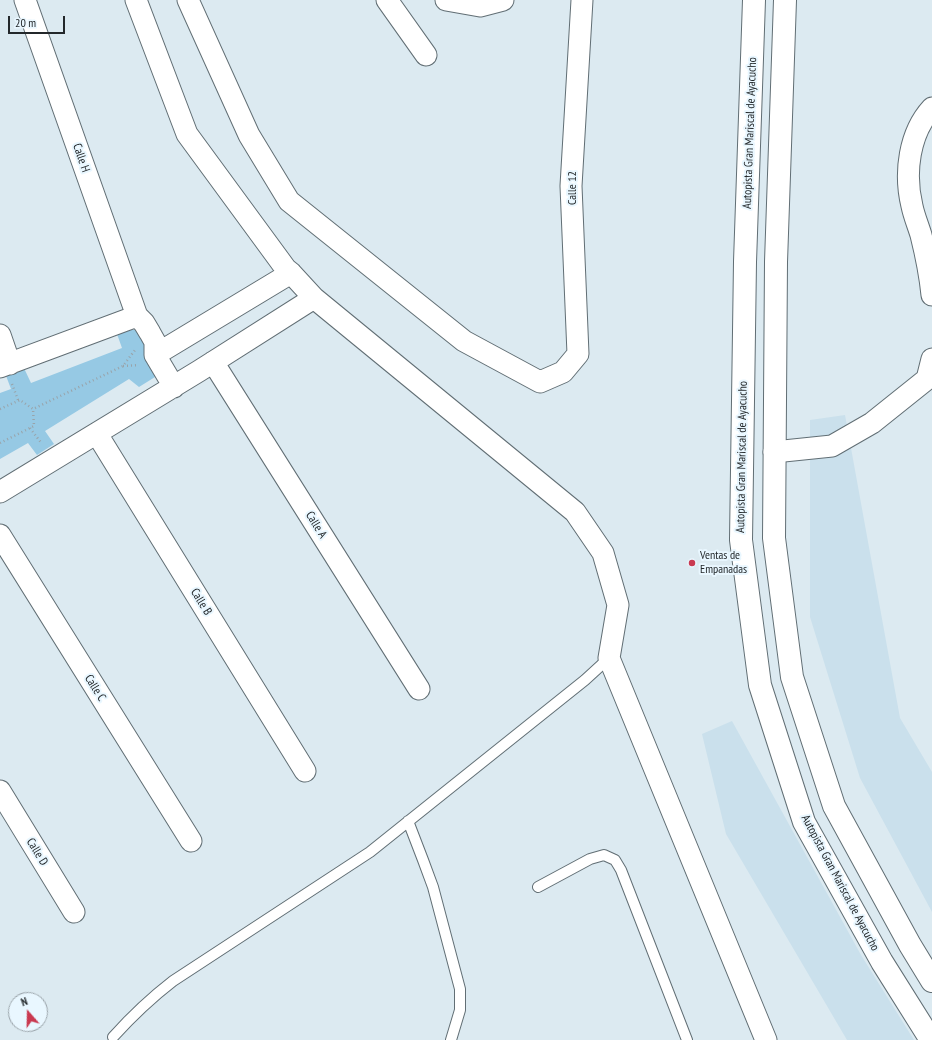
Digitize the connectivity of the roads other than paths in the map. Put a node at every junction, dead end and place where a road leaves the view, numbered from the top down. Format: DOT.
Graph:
graph roads {
  1 [pos="25,0"];
  2 [pos="136,0"];
  3 [pos="188,0"];
  4 [pos="387,0"];
  5 [pos="446,0"];
  6 [pos="503,0"];
  7 [pos="582,0"];
  8 [pos="754,0"];
  9 [pos="785,0"];
  10 [pos="426,55"];
  11 [pos="932,108"];
  12 [pos="291,273"];
  13 [pos="932,295"];
  14 [pos="314,298"];
  15 [pos="137,316"];
  16 [pos="0,335"];
  17 [pos="155,355"];
  18 [pos="932,359"];
  19 [pos="213,362"];
  20 [pos="7,371"];
  21 [pos="174,387"];
  22 [pos="97,434"];
  23 [pos="774,452"];
  24 [pos="0,492"];
  25 [pos="0,535"];
  26 [pos="609,658"];
  27 [pos="419,689"];
  28 [pos="306,771"];
  29 [pos="0,791"];
  30 [pos="408,821"];
  31 [pos="191,841"];
  32 [pos="538,887"];
  33 [pos="74,912"];
  34 [pos="932,980"];
  35 [pos="113,1037"];
  36 [pos="451,1040"];
  37 [pos="687,1040"];
  38 [pos="766,1040"];
  39 [pos="930,1040"];
  1 -- 15 [label="street, Calle H"];
  2 -- 12 [label="street"];
  3 -- 7 [label="street, Calle 12"];
  4 -- 10 [label="street"];
  5 -- 6 [label="street"];
  8 -- 39 [label="highway, Autopista Gran Mariscal de Ayacucho"];
  9 -- 23 [label="highway"];
  11 -- 13 [label="street"];
  12 -- 14 [label="street"];
  12 -- 17 [label="street"];
  14 -- 19 [label="street"];
  14 -- 26 [label="street"];
  15 -- 17 [label="street, Calle H"];
  15 -- 20 [label="street"];
  16 -- 20 [label="street"];
  17 -- 21 [label="street, Calle H"];
  18 -- 23 [label="street"];
  19 -- 21 [label="street"];
  19 -- 27 [label="street, Calle A"];
  21 -- 22 [label="street"];
  22 -- 24 [label="street"];
  22 -- 28 [label="street, Calle B"];
  23 -- 34 [label="highway"];
  25 -- 31 [label="street, Calle C"];
  26 -- 30 [label="lane"];
  26 -- 38 [label="street"];
  29 -- 33 [label="street, Calle D"];
  30 -- 35 [label="lane"];
  30 -- 36 [label="lane"];
  32 -- 37 [label="lane"];
}
